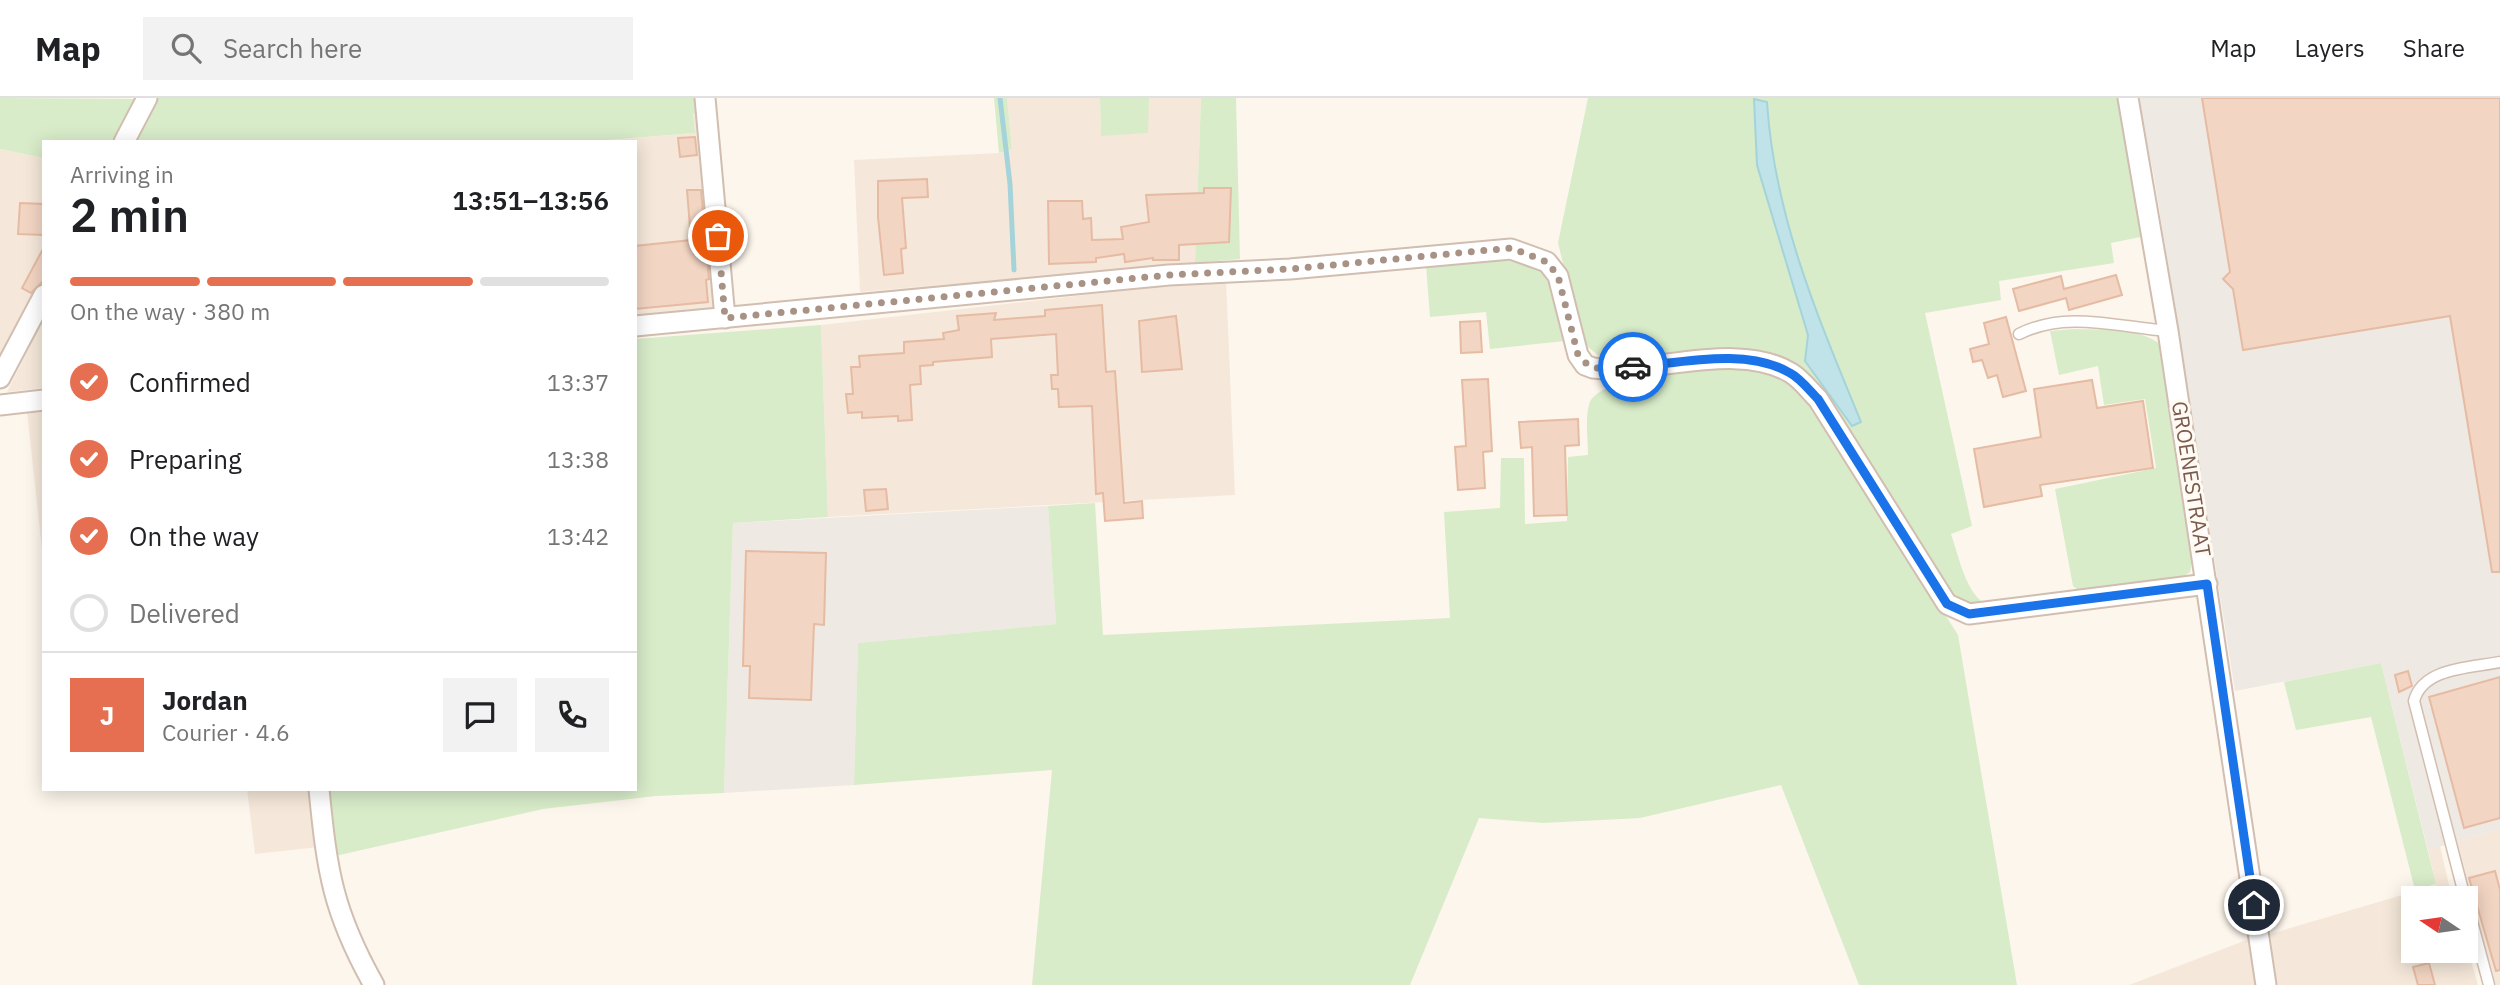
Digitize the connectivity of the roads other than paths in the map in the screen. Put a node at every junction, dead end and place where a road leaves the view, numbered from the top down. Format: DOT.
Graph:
graph roads {
  1 [pos="147,98"];
  2 [pos="705,98"];
  3 [pos="2128,98"];
  4 [pos="125,140"];
  5 [pos="42,299"];
  6 [pos="725,318"];
  7 [pos="637,326"];
  8 [pos="2168,331"];
  9 [pos="2019,334"];
  10 [pos="0,378"];
  11 [pos="42,400"];
  12 [pos="0,405"];
  13 [pos="2207,584"];
  14 [pos="2500,662"];
  15 [pos="319,791"];
  16 [pos="2463,886"];
  17 [pos="2478,943"];
  18 [pos="374,985"];
  19 [pos="2266,985"];
  20 [pos="2489,985"];
  1 -- 4 [label="street"];
  2 -- 6 [label="street"];
  3 -- 8 [label="street, GROENESTRAAT"];
  5 -- 10 [label="street"];
  6 -- 7 [label="street"];
  6 -- 13 [label="street"];
  8 -- 9 [label="lane"];
  8 -- 13 [label="street, GROENESTRAAT"];
  11 -- 12 [label="street"];
  13 -- 19 [label="street, GROENESTRAAT"];
  14 -- 16 [label="lane"];
  15 -- 18 [label="street"];
  17 -- 20 [label="lane"];
}
